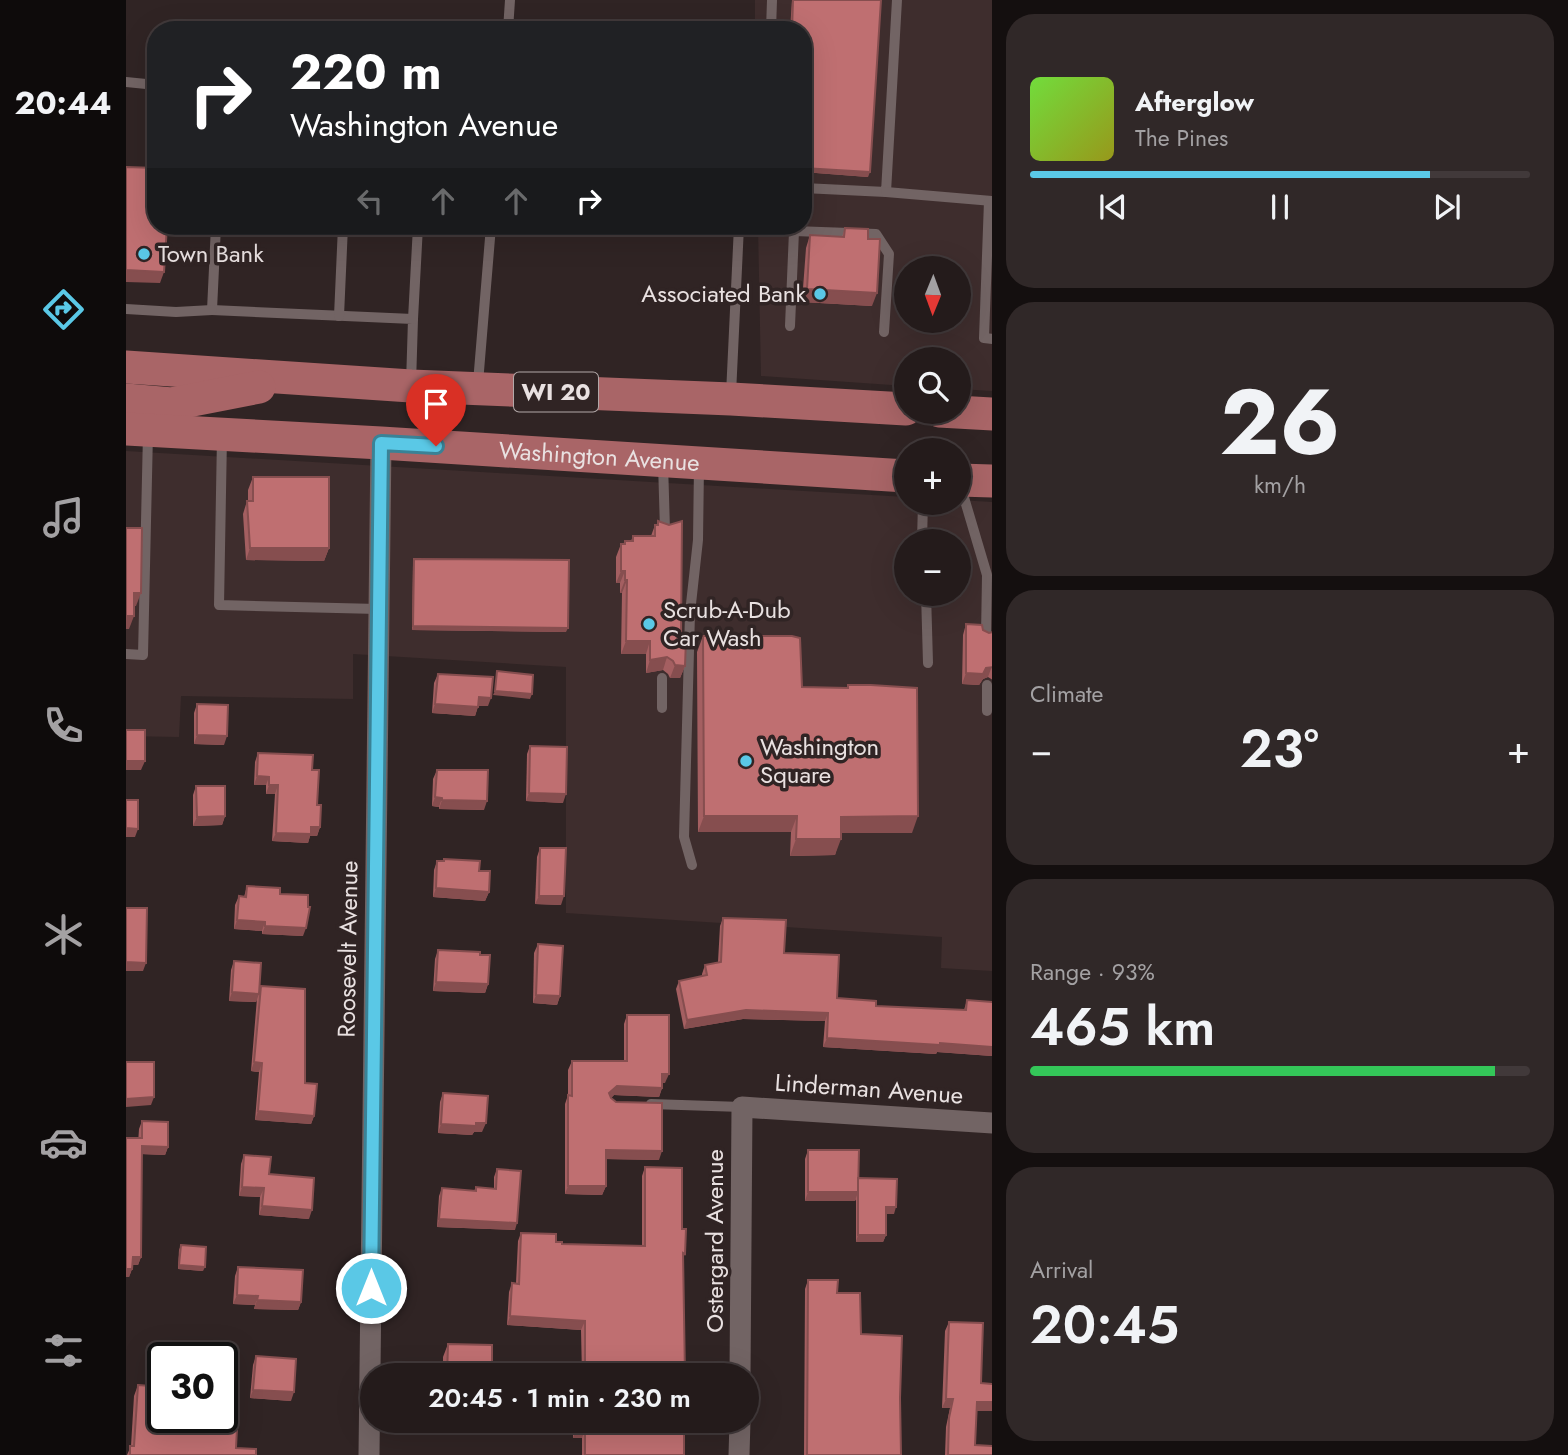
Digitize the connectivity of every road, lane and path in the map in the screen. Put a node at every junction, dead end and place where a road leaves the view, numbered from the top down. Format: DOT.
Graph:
graph roads {
  1 [pos="510,0"];
  2 [pos="772,0"];
  3 [pos="897,0"];
  4 [pos="509,21"];
  5 [pos="771,21"];
  6 [pos="126,82"];
  7 [pos="147,84"];
  8 [pos="812,188"];
  9 [pos="886,192"];
  10 [pos="990,201"];
  11 [pos="812,232"];
  12 [pos="216,235"];
  13 [pos="343,235"];
  14 [pos="418,235"];
  15 [pos="490,235"];
  16 [pos="739,235"];
  17 [pos="794,235"];
  18 [pos="126,309"];
  19 [pos="212,310"];
  20 [pos="339,316"];
  21 [pos="413,319"];
  22 [pos="790,326"];
  23 [pos="884,332"];
  24 [pos="992,339"];
  25 [pos="126,368"];
  26 [pos="292,380"];
  27 [pos="411,386"];
  28 [pos="477,389"];
  29 [pos="731,399"];
  30 [pos="126,400"];
  31 [pos="894,408"];
  32 [pos="971,413"];
  33 [pos="992,414"];
  34 [pos="137,430"];
  35 [pos="222,436"];
  36 [pos="381,443"];
  37 [pos="663,461"];
  38 [pos="699,463"];
  39 [pos="894,475"];
  40 [pos="971,480"];
  41 [pos="992,481"];
  42 [pos="969,515"];
  43 [pos="665,530"];
  44 [pos="926,606"];
  45 [pos="378,609"];
  46 [pos="986,636"];
  47 [pos="126,654"];
  48 [pos="928,663"];
  49 [pos="662,678"];
  50 [pos="987,685"];
  51 [pos="662,708"];
  52 [pos="987,711"];
  53 [pos="692,865"];
  54 [pos="639,1104"];
  55 [pos="742,1107"];
  56 [pos="992,1123"];
  57 [pos="740,1363"];
  58 [pos="740,1433"];
  59 [pos="369,1455"];
  60 [pos="739,1455"];
  1 -- 4 [label="lane"];
  2 -- 5 [label="lane"];
  3 -- 9 [label="lane"];
  6 -- 7 [label="lane"];
  8 -- 9 [label="lane"];
  9 -- 10 [label="lane"];
  10 -- 24 [label="lane"];
  11 -- 23 [label="lane"];
  12 -- 19 [label="lane"];
  13 -- 20 [label="lane"];
  14 -- 21 [label="lane"];
  15 -- 28 [label="lane"];
  16 -- 29 [label="lane"];
  17 -- 22 [label="lane"];
  18 -- 19 [label="lane"];
  19 -- 20 [label="lane"];
  20 -- 21 [label="lane"];
  21 -- 27 [label="lane"];
  25 -- 26 [label="main road, WI 20"];
  26 -- 27 [label="main road, WI 20"];
  26 -- 30 [label="main road"];
  27 -- 28 [label="main road, WI 20"];
  28 -- 29 [label="main road, WI 20"];
  29 -- 31 [label="main road, WI 20"];
  32 -- 33 [label="main road"];
  34 -- 35 [label="main road, Washington Avenue"];
  34 -- 47 [label="lane"];
  35 -- 36 [label="main road, Washington Avenue"];
  35 -- 45 [label="lane"];
  36 -- 37 [label="main road, Washington Avenue"];
  36 -- 45 [label="street, Roosevelt Avenue"];
  37 -- 38 [label="main road, Washington Avenue"];
  37 -- 43 [label="lane"];
  38 -- 39 [label="main road, Washington Avenue"];
  38 -- 53 [label="lane"];
  40 -- 41 [label="main road"];
  42 -- 46 [label="lane"];
  44 -- 48 [label="lane"];
  45 -- 59 [label="street, Roosevelt Avenue"];
  49 -- 51 [label="lane"];
  50 -- 52 [label="lane"];
  54 -- 55 [label="lane"];
  55 -- 56 [label="street, Linderman Avenue"];
  55 -- 57 [label="street, Ostergard Avenue"];
  58 -- 60 [label="street"];
}
